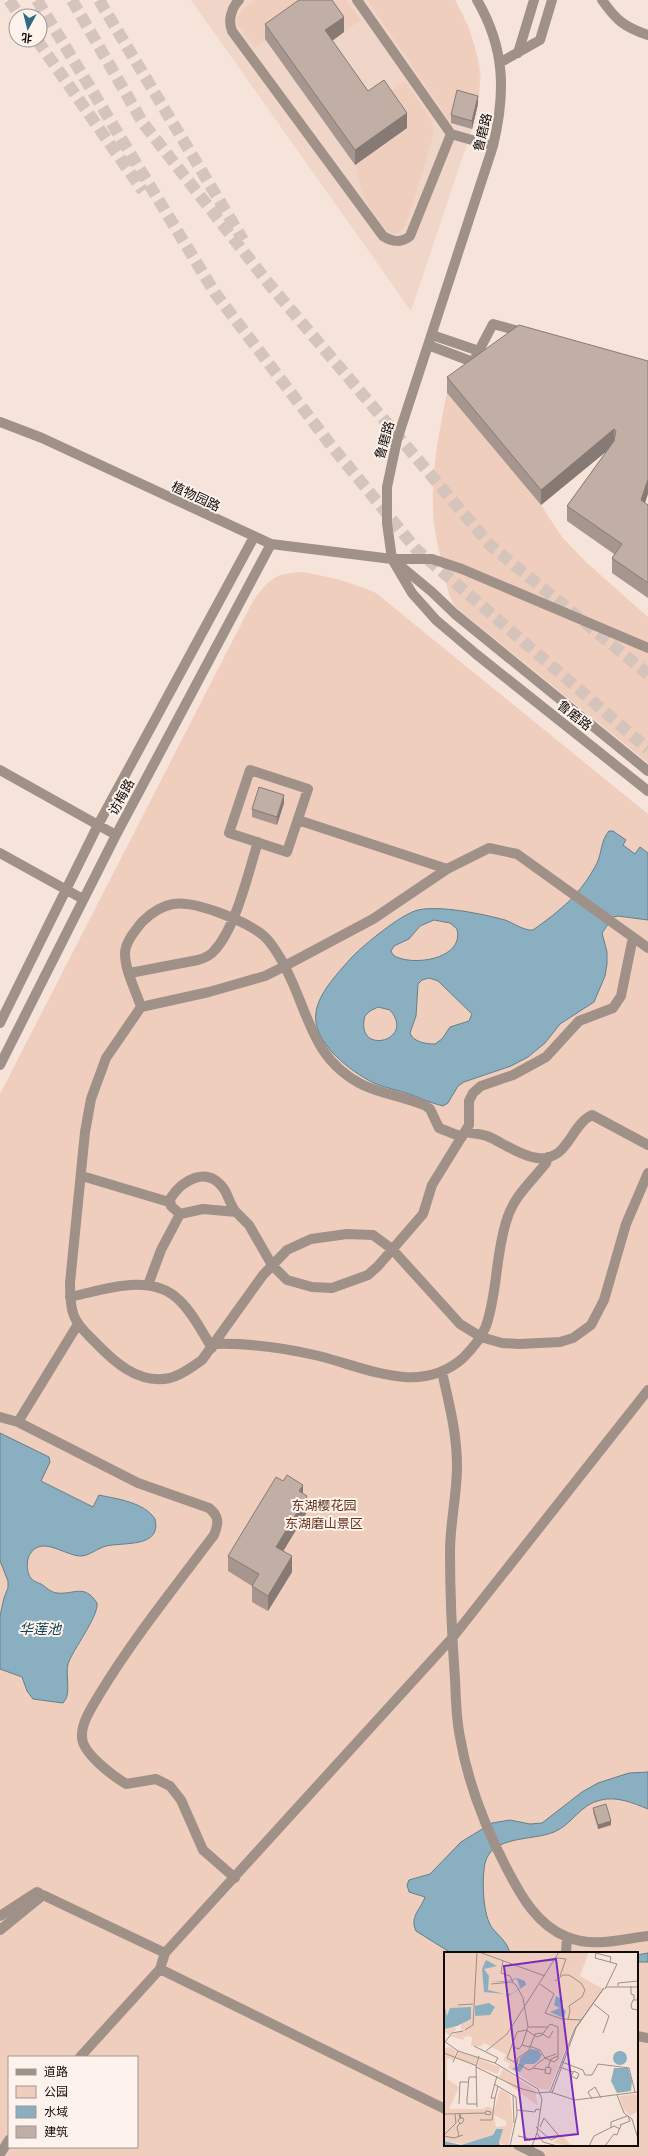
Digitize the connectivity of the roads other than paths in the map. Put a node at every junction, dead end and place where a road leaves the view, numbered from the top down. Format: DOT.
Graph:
graph roads {
  1 [pos="239,0"];
  2 [pos="357,0"];
  3 [pos="477,0"];
  4 [pos="534,0"];
  5 [pos="552,0"];
  6 [pos="602,0"];
  7 [pos="648,35"];
  8 [pos="518,53"];
  9 [pos="501,62"];
  10 [pos="451,134"];
  11 [pos="494,146"];
  12 [pos="432,335"];
  13 [pos="537,337"];
  14 [pos="428,345"];
  15 [pos="479,350"];
  16 [pos="0,422"];
  17 [pos="254,537"];
  18 [pos="271,544"];
  19 [pos="392,559"];
  20 [pos="648,648"];
  21 [pos="0,770"];
  22 [pos="648,771"];
  23 [pos="648,790"];
  24 [pos="298,820"];
  25 [pos="98,825"];
  26 [pos="116,835"];
  27 [pos="258,842"];
  28 [pos="0,853"];
  29 [pos="448,869"];
  30 [pos="65,890"];
  31 [pos="83,899"];
  32 [pos="232,920"];
  33 [pos="633,937"];
  34 [pos="648,948"];
  35 [pos="285,966"];
  36 [pos="130,972"];
  37 [pos="141,1007"];
  38 [pos="0,1023"];
  39 [pos="0,1065"];
  40 [pos="464,1135"];
  41 [pos="648,1145"];
  42 [pos="548,1157"];
  43 [pos="648,1173"];
  44 [pos="82,1176"];
  45 [pos="229,1200"];
  46 [pos="169,1202"];
  47 [pos="220,1210"];
  48 [pos="236,1212"];
  49 [pos="180,1214"];
  50 [pos="392,1249"];
  51 [pos="272,1265"];
  52 [pos="148,1285"];
  53 [pos="70,1297"];
  54 [pos="78,1324"];
  55 [pos="481,1337"];
  56 [pos="213,1346"];
  57 [pos="442,1372"];
  58 [pos="648,1390"];
  59 [pos="0,1417"];
  60 [pos="18,1422"];
  61 [pos="452,1637"];
  62 [pos="235,1878"];
  63 [pos="43,1895"];
  64 [pos="0,1916"];
  65 [pos="0,1930"];
  66 [pos="648,1936"];
  67 [pos="567,1937"];
  68 [pos="566,1952"];
  69 [pos="166,1953"];
  70 [pos="160,1969"];
  71 [pos="638,2036"];
  72 [pos="648,2038"];
  73 [pos="81,2056"];
  74 [pos="444,2109"];
  75 [pos="8,2142"];
  76 [pos="520,2146"];
  77 [pos="0,2154"];
  78 [pos="540,2156"];
  1 -- 10 [label="street"];
  2 -- 10 [label="street"];
  3 -- 9 [label="street, 鲁磨路"];
  4 -- 8 [label="street"];
  5 -- 8 [label="street"];
  6 -- 7 [label="street"];
  8 -- 9 [label="street"];
  9 -- 11 [label="street, 鲁磨路"];
  10 -- 11 [label="street"];
  11 -- 12 [label="street, 鲁磨路"];
  12 -- 14 [label="street, 鲁磨路"];
  12 -- 15 [label="street"];
  13 -- 15 [label="street"];
  14 -- 15 [label="street"];
  14 -- 19 [label="street, 鲁磨路"];
  16 -- 17 [label="street, 植物园路"];
  17 -- 18 [label="street, 植物园路"];
  17 -- 25 [label="street, 访梅路"];
  18 -- 19 [label="street, 植物园路"];
  18 -- 26 [label="street, 访梅路"];
  19 -- 20 [label="street, 植物园路"];
  19 -- 22 [label="street"];
  19 -- 23 [label="street, 鲁磨路"];
  21 -- 25 [label="street"];
  24 -- 27 [label="street"];
  24 -- 27 [label="street"];
  24 -- 29 [label="street"];
  25 -- 26 [label="street"];
  25 -- 30 [label="street, 访梅路"];
  26 -- 31 [label="street, 访梅路"];
  27 -- 32 [label="street"];
  28 -- 30 [label="street"];
  29 -- 33 [label="street"];
  29 -- 35 [label="street"];
  30 -- 31 [label="street"];
  30 -- 38 [label="street, 访梅路"];
  31 -- 39 [label="street, 访梅路"];
  32 -- 35 [label="street"];
  32 -- 36 [label="street"];
  32 -- 36 [label="street"];
  33 -- 34 [label="street"];
  33 -- 40 [label="street"];
  35 -- 37 [label="street"];
  35 -- 40 [label="street"];
  36 -- 37 [label="street"];
  37 -- 44 [label="street"];
  40 -- 42 [label="street"];
  40 -- 50 [label="street"];
  41 -- 42 [label="street"];
  42 -- 55 [label="street"];
  43 -- 55 [label="street"];
  44 -- 46 [label="street"];
  44 -- 53 [label="street"];
  45 -- 46 [label="street"];
  45 -- 47 [label="street"];
  45 -- 48 [label="street"];
  46 -- 49 [label="street"];
  47 -- 48 [label="street"];
  47 -- 49 [label="street"];
  48 -- 51 [label="street"];
  49 -- 52 [label="street"];
  50 -- 51 [label="street"];
  50 -- 51 [label="street"];
  50 -- 55 [label="street"];
  51 -- 56 [label="street"];
  52 -- 53 [label="street"];
  52 -- 56 [label="street"];
  53 -- 54 [label="street"];
  54 -- 56 [label="street"];
  54 -- 60 [label="street"];
  55 -- 57 [label="street"];
  56 -- 57 [label="street"];
  57 -- 61 [label="street"];
  58 -- 61 [label="street"];
  59 -- 60 [label="street"];
  60 -- 62 [label="street"];
  61 -- 62 [label="street"];
  61 -- 67 [label="street"];
  62 -- 69 [label="street"];
  63 -- 64 [label="street"];
  63 -- 65 [label="street"];
  63 -- 69 [label="street"];
  66 -- 67 [label="street"];
  67 -- 68 [label="street"];
  69 -- 70 [label="street"];
  70 -- 73 [label="street"];
  70 -- 74 [label="street"];
  71 -- 72 [label="street"];
  75 -- 77 [label="street"];
  76 -- 78 [label="street"];
}
